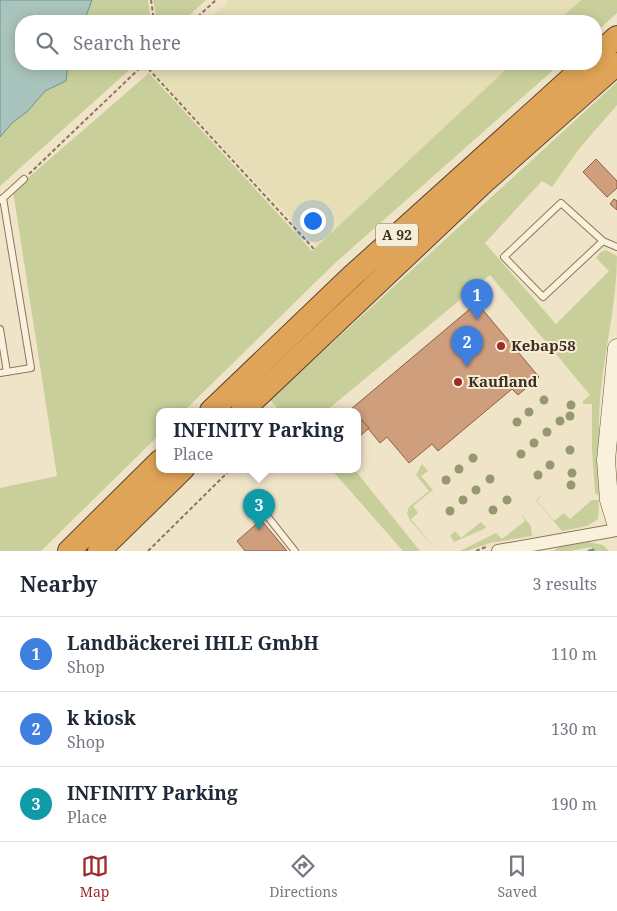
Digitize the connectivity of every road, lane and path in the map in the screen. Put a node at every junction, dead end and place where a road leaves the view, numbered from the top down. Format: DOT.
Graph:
graph roads {
  1 [pos="151,0"];
  2 [pos="216,0"];
  3 [pos="153,15"];
  4 [pos="199,15"];
  5 [pos="617,37"];
  6 [pos="602,51"];
  7 [pos="617,64"];
  8 [pos="138,70"];
  9 [pos="150,70"];
  10 [pos="580,70"];
  11 [pos="24,179"];
  12 [pos="2,199"];
  13 [pos="603,241"];
  14 [pos="617,247"];
  15 [pos="314,249"];
  16 [pos="0,329"];
  17 [pos="617,348"];
  18 [pos="4,373"];
  19 [pos="215,408"];
  20 [pos="245,408"];
  21 [pos="610,434"];
  22 [pos="156,466"];
  23 [pos="617,468"];
  24 [pos="179,473"];
  25 [pos="228,473"];
  26 [pos="260,507"];
  27 [pos="617,526"];
  28 [pos="617,530"];
  29 [pos="69,551"];
  30 [pos="99,551"];
  31 [pos="148,551"];
  32 [pos="295,551"];
  33 [pos="498,551"];
  1 -- 3 [label="path"];
  2 -- 4 [label="path"];
  5 -- 6 [label="highway"];
  7 -- 20 [label="highway, A 92"];
  8 -- 11 [label="path"];
  9 -- 15 [label="path"];
  10 -- 19 [label="highway, A 92"];
  11 -- 12 [label="lane"];
  12 -- 18 [label="lane"];
  13 -- 13 [label="lane"];
  13 -- 14 [label="lane"];
  16 -- 18 [label="lane"];
  17 -- 21 [label="main road"];
  21 -- 23 [label="main road"];
  21 -- 27 [label="main road"];
  22 -- 29 [label="highway"];
  24 -- 30 [label="highway"];
  25 -- 31 [label="path"];
  26 -- 32 [label="lane"];
  28 -- 33 [label="street"];
}
